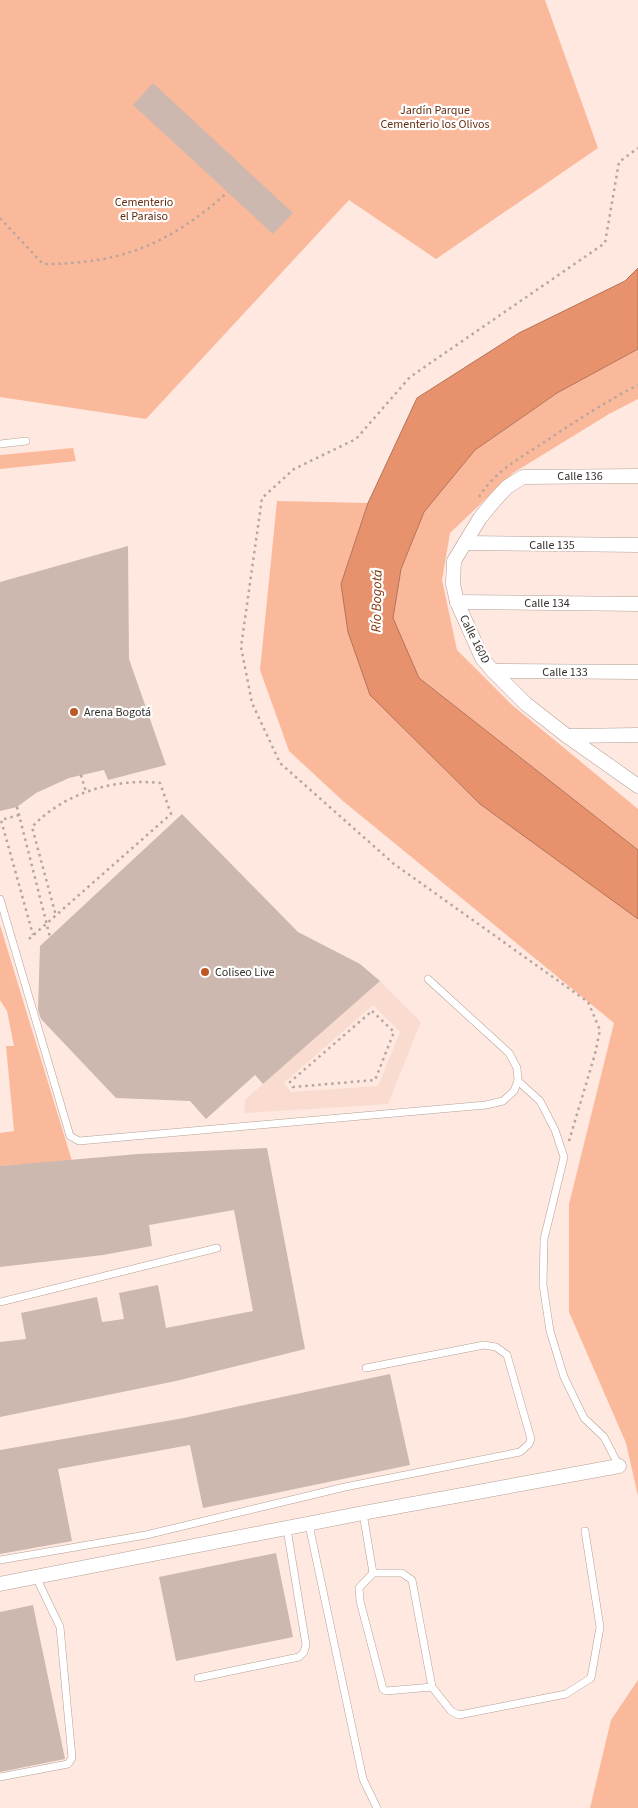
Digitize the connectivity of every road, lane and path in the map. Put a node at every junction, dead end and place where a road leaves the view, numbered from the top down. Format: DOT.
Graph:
graph roads {
  1 [pos="638,148"];
  2 [pos="228,192"];
  3 [pos="0,218"];
  4 [pos="638,385"];
  5 [pos="26,441"];
  6 [pos="0,444"];
  7 [pos="638,476"];
  8 [pos="523,477"];
  9 [pos="478,498"];
  10 [pos="465,543"];
  11 [pos="638,545"];
  12 [pos="457,602"];
  13 [pos="638,604"];
  14 [pos="493,671"];
  15 [pos="638,672"];
  16 [pos="638,735"];
  17 [pos="567,736"];
  18 [pos="81,775"];
  19 [pos="638,786"];
  20 [pos="86,792"];
  21 [pos="17,806"];
  22 [pos="19,815"];
  23 [pos="0,899"];
  24 [pos="56,916"];
  25 [pos="34,935"];
  26 [pos="50,936"];
  27 [pos="29,940"];
  28 [pos="428,979"];
  29 [pos="288,1081"];
  30 [pos="518,1081"];
  31 [pos="564,1157"];
  32 [pos="217,1248"];
  33 [pos="0,1302"];
  34 [pos="366,1368"];
  35 [pos="619,1466"];
  36 [pos="363,1513"];
  37 [pos="309,1525"];
  38 [pos="287,1529"];
  39 [pos="585,1531"];
  40 [pos="0,1560"];
  41 [pos="373,1574"];
  42 [pos="36,1577"];
  43 [pos="0,1584"];
  44 [pos="198,1678"];
  45 [pos="432,1688"];
  46 [pos="0,1777"];
  47 [pos="377,1808"];
  1 -- 31 [label="path"];
  2 -- 3 [label="path"];
  4 -- 9 [label="path"];
  5 -- 6 [label="lane"];
  7 -- 8 [label="street, Calle 136"];
  8 -- 10 [label="street, Calle 160D"];
  10 -- 11 [label="street, Calle 135"];
  10 -- 12 [label="street, Calle 160D"];
  12 -- 13 [label="street, Calle 134"];
  12 -- 14 [label="street, Calle 160D"];
  14 -- 15 [label="street, Calle 133"];
  14 -- 17 [label="street, Calle 160D"];
  16 -- 17 [label="street"];
  17 -- 19 [label="street, Calle 160D"];
  18 -- 20 [label="path"];
  20 -- 24 [label="path"];
  20 -- 24 [label="path"];
  21 -- 22 [label="path, bridge"];
  22 -- 25 [label="path"];
  22 -- 26 [label="path, bridge"];
  23 -- 30 [label="lane"];
  24 -- 25 [label="path"];
  25 -- 27 [label="path"];
  28 -- 30 [label="lane"];
  29 -- 29 [label="path"];
  30 -- 31 [label="lane"];
  31 -- 35 [label="lane"];
  32 -- 33 [label="lane"];
  34 -- 40 [label="lane"];
  35 -- 36 [label="street"];
  36 -- 37 [label="street"];
  36 -- 41 [label="lane"];
  37 -- 38 [label="street"];
  37 -- 47 [label="lane"];
  38 -- 42 [label="street"];
  38 -- 44 [label="lane"];
  39 -- 45 [label="lane"];
  41 -- 45 [label="lane"];
  41 -- 45 [label="lane"];
  42 -- 43 [label="street"];
  42 -- 46 [label="lane"];
}
